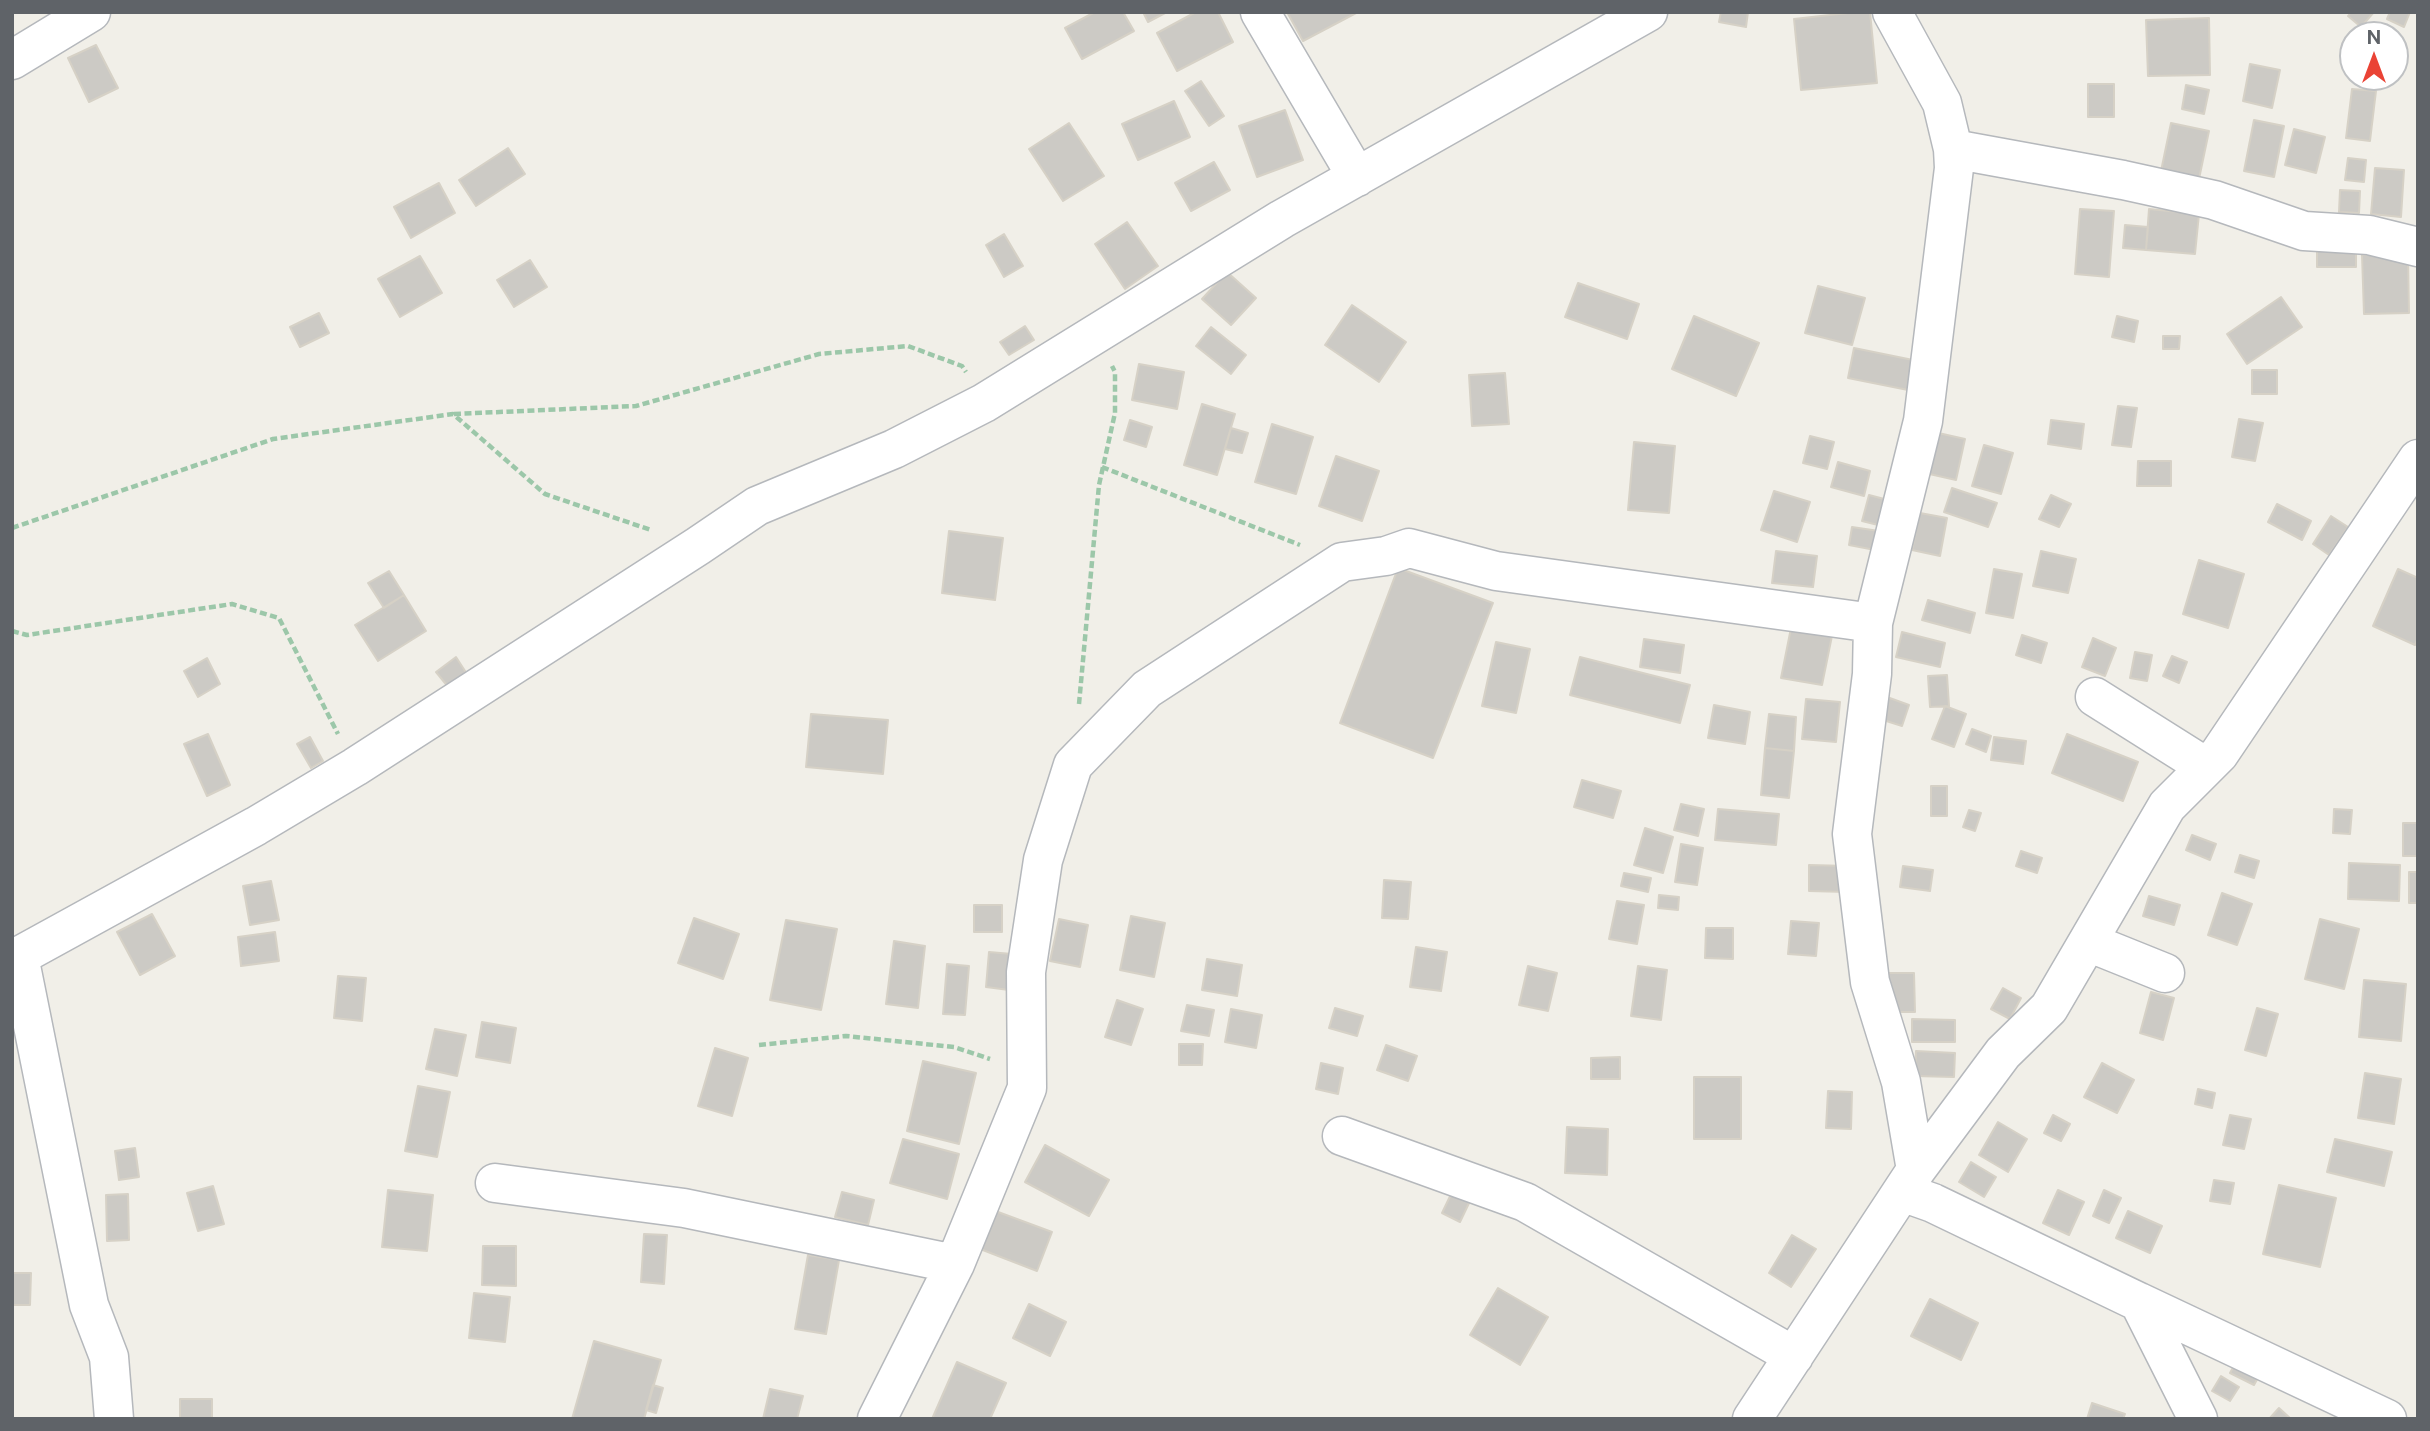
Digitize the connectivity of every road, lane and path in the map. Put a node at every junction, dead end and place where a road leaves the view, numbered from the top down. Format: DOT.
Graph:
graph roads {
  1 [pos="92,12"];
  2 [pos="1260,12"];
  3 [pos="1648,12"];
  4 [pos="1892,12"];
  5 [pos="12,60"];
  6 [pos="1953,149"];
  7 [pos="1357,177"];
  8 [pos="2418,247"];
  9 [pos="1094,335"];
  10 [pos="984,403"];
  11 [pos="453,414"];
  12 [pos="2418,459"];
  13 [pos="1102,467"];
  14 [pos="12,528"];
  15 [pos="698,546"];
  16 [pos="1342,562"];
  17 [pos="1873,623"];
  18 [pos="12,631"];
  19 [pos="2095,697"];
  20 [pos="1073,765"];
  21 [pos="355,767"];
  22 [pos="2206,767"];
  23 [pos="2088,942"];
  24 [pos="16,958"];
  25 [pos="2165,973"];
  26 [pos="759,1045"];
  27 [pos="1026,1070"];
  28 [pos="1342,1136"];
  29 [pos="1909,1181"];
  30 [pos="495,1183"];
  31 [pos="955,1264"];
  32 [pos="2139,1302"];
  33 [pos="1794,1356"];
  34 [pos="114,1419"];
  35 [pos="877,1419"];
  36 [pos="1752,1419"];
  37 [pos="2198,1419"];
  38 [pos="2387,1419"];
  1 -- 5 [label="street"];
  2 -- 7 [label="street"];
  3 -- 7 [label="street"];
  4 -- 6 [label="street"];
  6 -- 8 [label="street"];
  6 -- 17 [label="street"];
  7 -- 9 [label="street"];
  9 -- 10 [label="street"];
  9 -- 13 [label="path"];
  10 -- 11 [label="path"];
  10 -- 15 [label="street"];
  11 -- 14 [label="path"];
  11 -- 15 [label="path"];
  12 -- 22 [label="street"];
  13 -- 16 [label="path"];
  13 -- 20 [label="path"];
  15 -- 21 [label="street"];
  16 -- 17 [label="street"];
  16 -- 20 [label="street"];
  17 -- 29 [label="street"];
  18 -- 21 [label="path"];
  19 -- 22 [label="street"];
  20 -- 27 [label="street"];
  21 -- 24 [label="street"];
  22 -- 23 [label="street"];
  23 -- 25 [label="street"];
  23 -- 29 [label="street"];
  24 -- 34 [label="street"];
  26 -- 27 [label="path"];
  27 -- 31 [label="street"];
  28 -- 33 [label="street"];
  29 -- 32 [label="street"];
  29 -- 33 [label="street"];
  30 -- 31 [label="street"];
  31 -- 35 [label="street"];
  32 -- 37 [label="street"];
  32 -- 38 [label="street"];
  33 -- 36 [label="street"];
}
